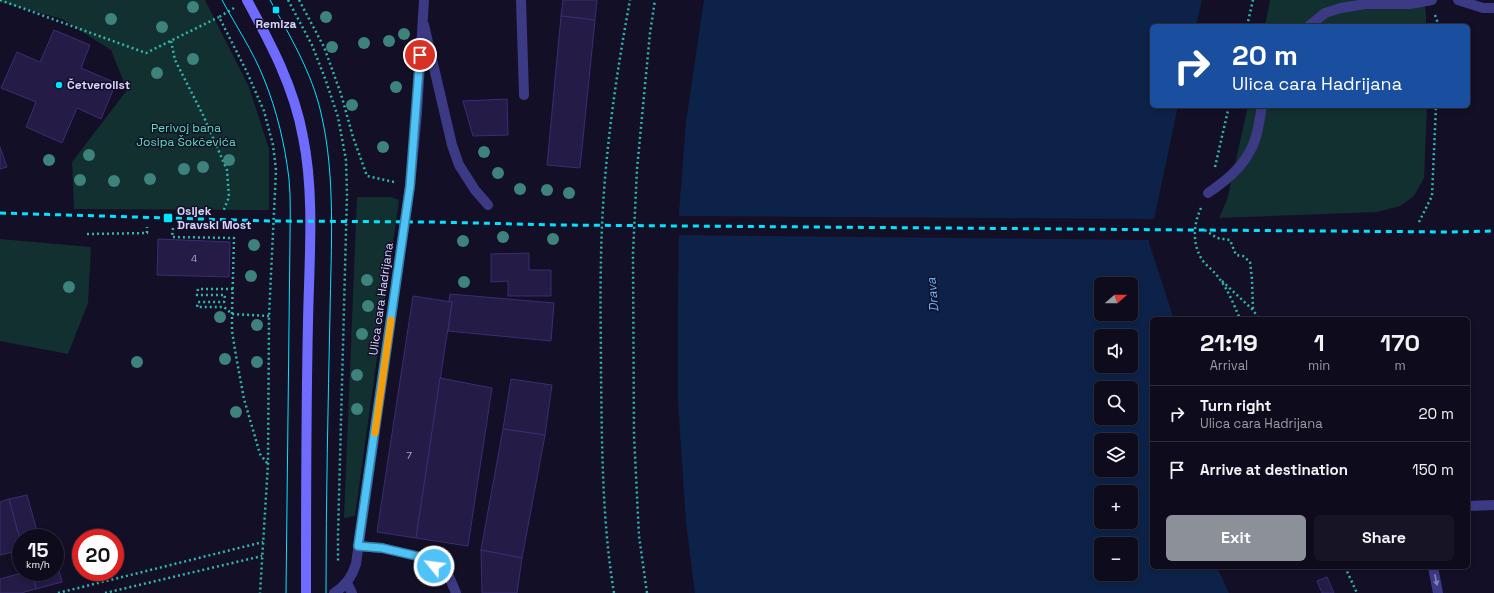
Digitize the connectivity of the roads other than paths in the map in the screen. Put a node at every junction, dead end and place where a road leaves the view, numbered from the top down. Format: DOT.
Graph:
graph roads {
  1 [pos="247,0"];
  2 [pos="424,0"];
  3 [pos="521,0"];
  4 [pos="1432,0"];
  5 [pos="1458,0"];
  6 [pos="1494,8"];
  7 [pos="423,21"];
  8 [pos="1311,24"];
  9 [pos="524,95"];
  10 [pos="1262,108"];
  11 [pos="1208,193"];
  12 [pos="488,205"];
  13 [pos="1494,505"];
  14 [pos="1470,506"];
  15 [pos="358,546"];
  16 [pos="1433,569"];
  17 [pos="340,589"];
  18 [pos="306,593"];
  19 [pos="352,593"];
  20 [pos="456,593"];
  21 [pos="1438,593"];
  1 -- 18 [label="main road"];
  2 -- 7 [label="street, Ulica cara Hadrijana"];
  3 -- 9 [label="street"];
  4 -- 8 [label="street"];
  5 -- 6 [label="street"];
  7 -- 12 [label="street"];
  7 -- 15 [label="street, Ulica cara Hadrijana"];
  10 -- 11 [label="street"];
  13 -- 14 [label="street"];
  15 -- 17 [label="street, Ulica cara Hadrijana"];
  15 -- 20 [label="street"];
  16 -- 21 [label="street, one-way"];
  17 -- 19 [label="street"];
}
